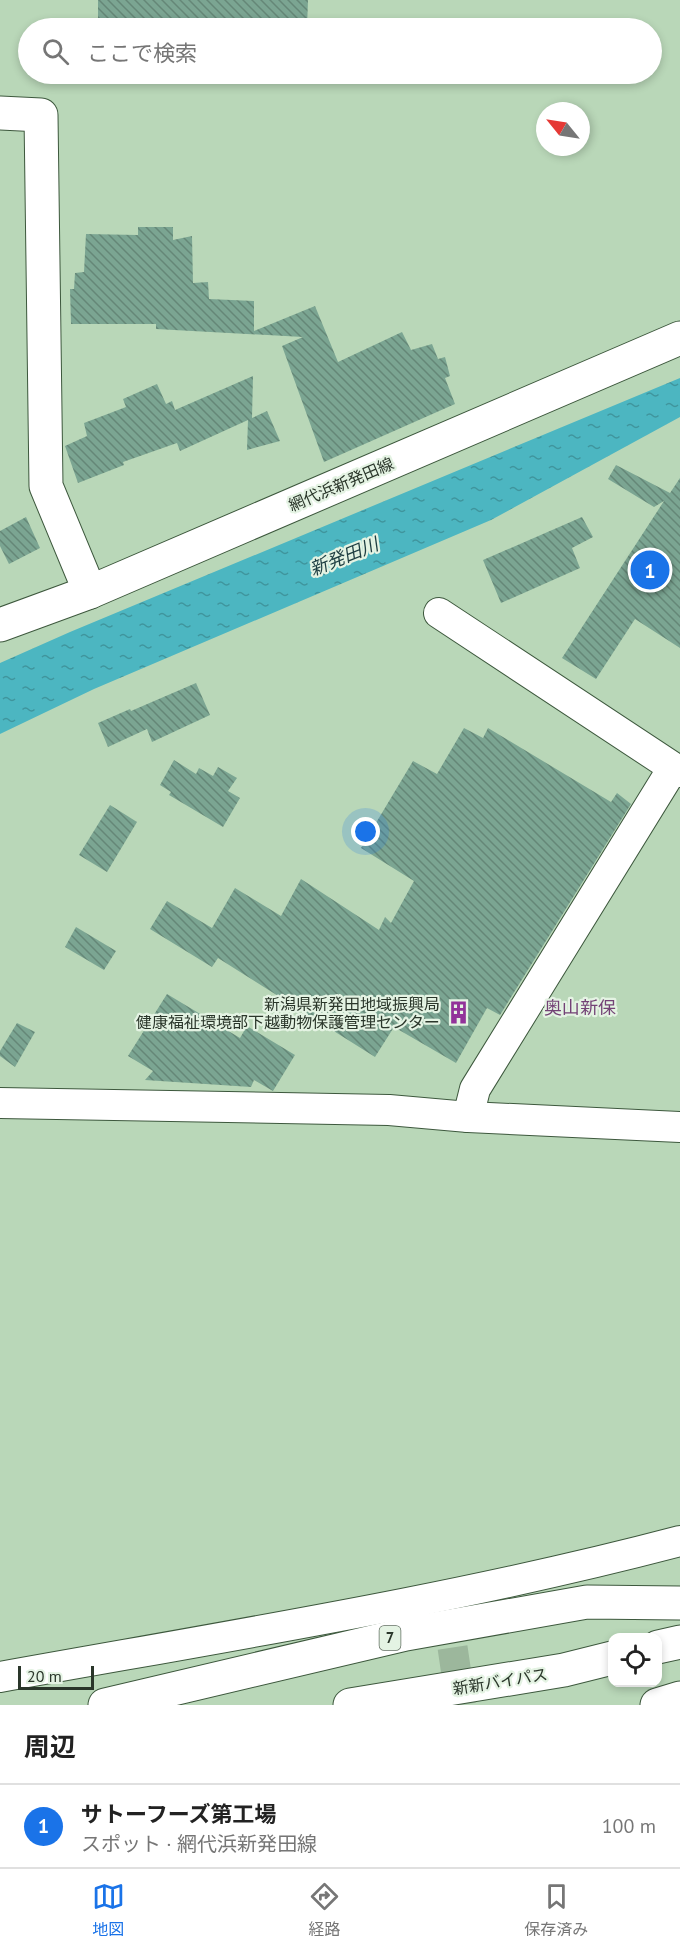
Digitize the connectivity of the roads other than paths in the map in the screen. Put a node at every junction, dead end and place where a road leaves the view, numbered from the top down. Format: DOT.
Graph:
graph roads {
  1 [pos="0,113"];
  2 [pos="680,338"];
  3 [pos="90,592"];
  4 [pos="439,613"];
  5 [pos="0,625"];
  6 [pos="677,770"];
  7 [pos="0,1103"];
  8 [pos="468,1117"];
  9 [pos="680,1127"];
  10 [pos="680,1541"];
  11 [pos="680,1603"];
  12 [pos="680,1642"];
  13 [pos="662,1646"];
  14 [pos="608,1659"];
  15 [pos="0,1677"];
  16 [pos="680,1698"];
  17 [pos="105,1705"];
  18 [pos="351,1705"];
  19 [pos="657,1705"];
  1 -- 3 [label="main road"];
  2 -- 3 [label="main road, 網代浜新発田線"];
  3 -- 5 [label="main road, 網代浜新発田線"];
  4 -- 6 [label="street"];
  6 -- 8 [label="street"];
  7 -- 8 [label="street"];
  8 -- 9 [label="street"];
  10 -- 15 [label="street"];
  11 -- 17 [label="main road, 7"];
  12 -- 13 [label="main road"];
  14 -- 18 [label="main road, 新新バイパス"];
  16 -- 19 [label="main road"];
}
